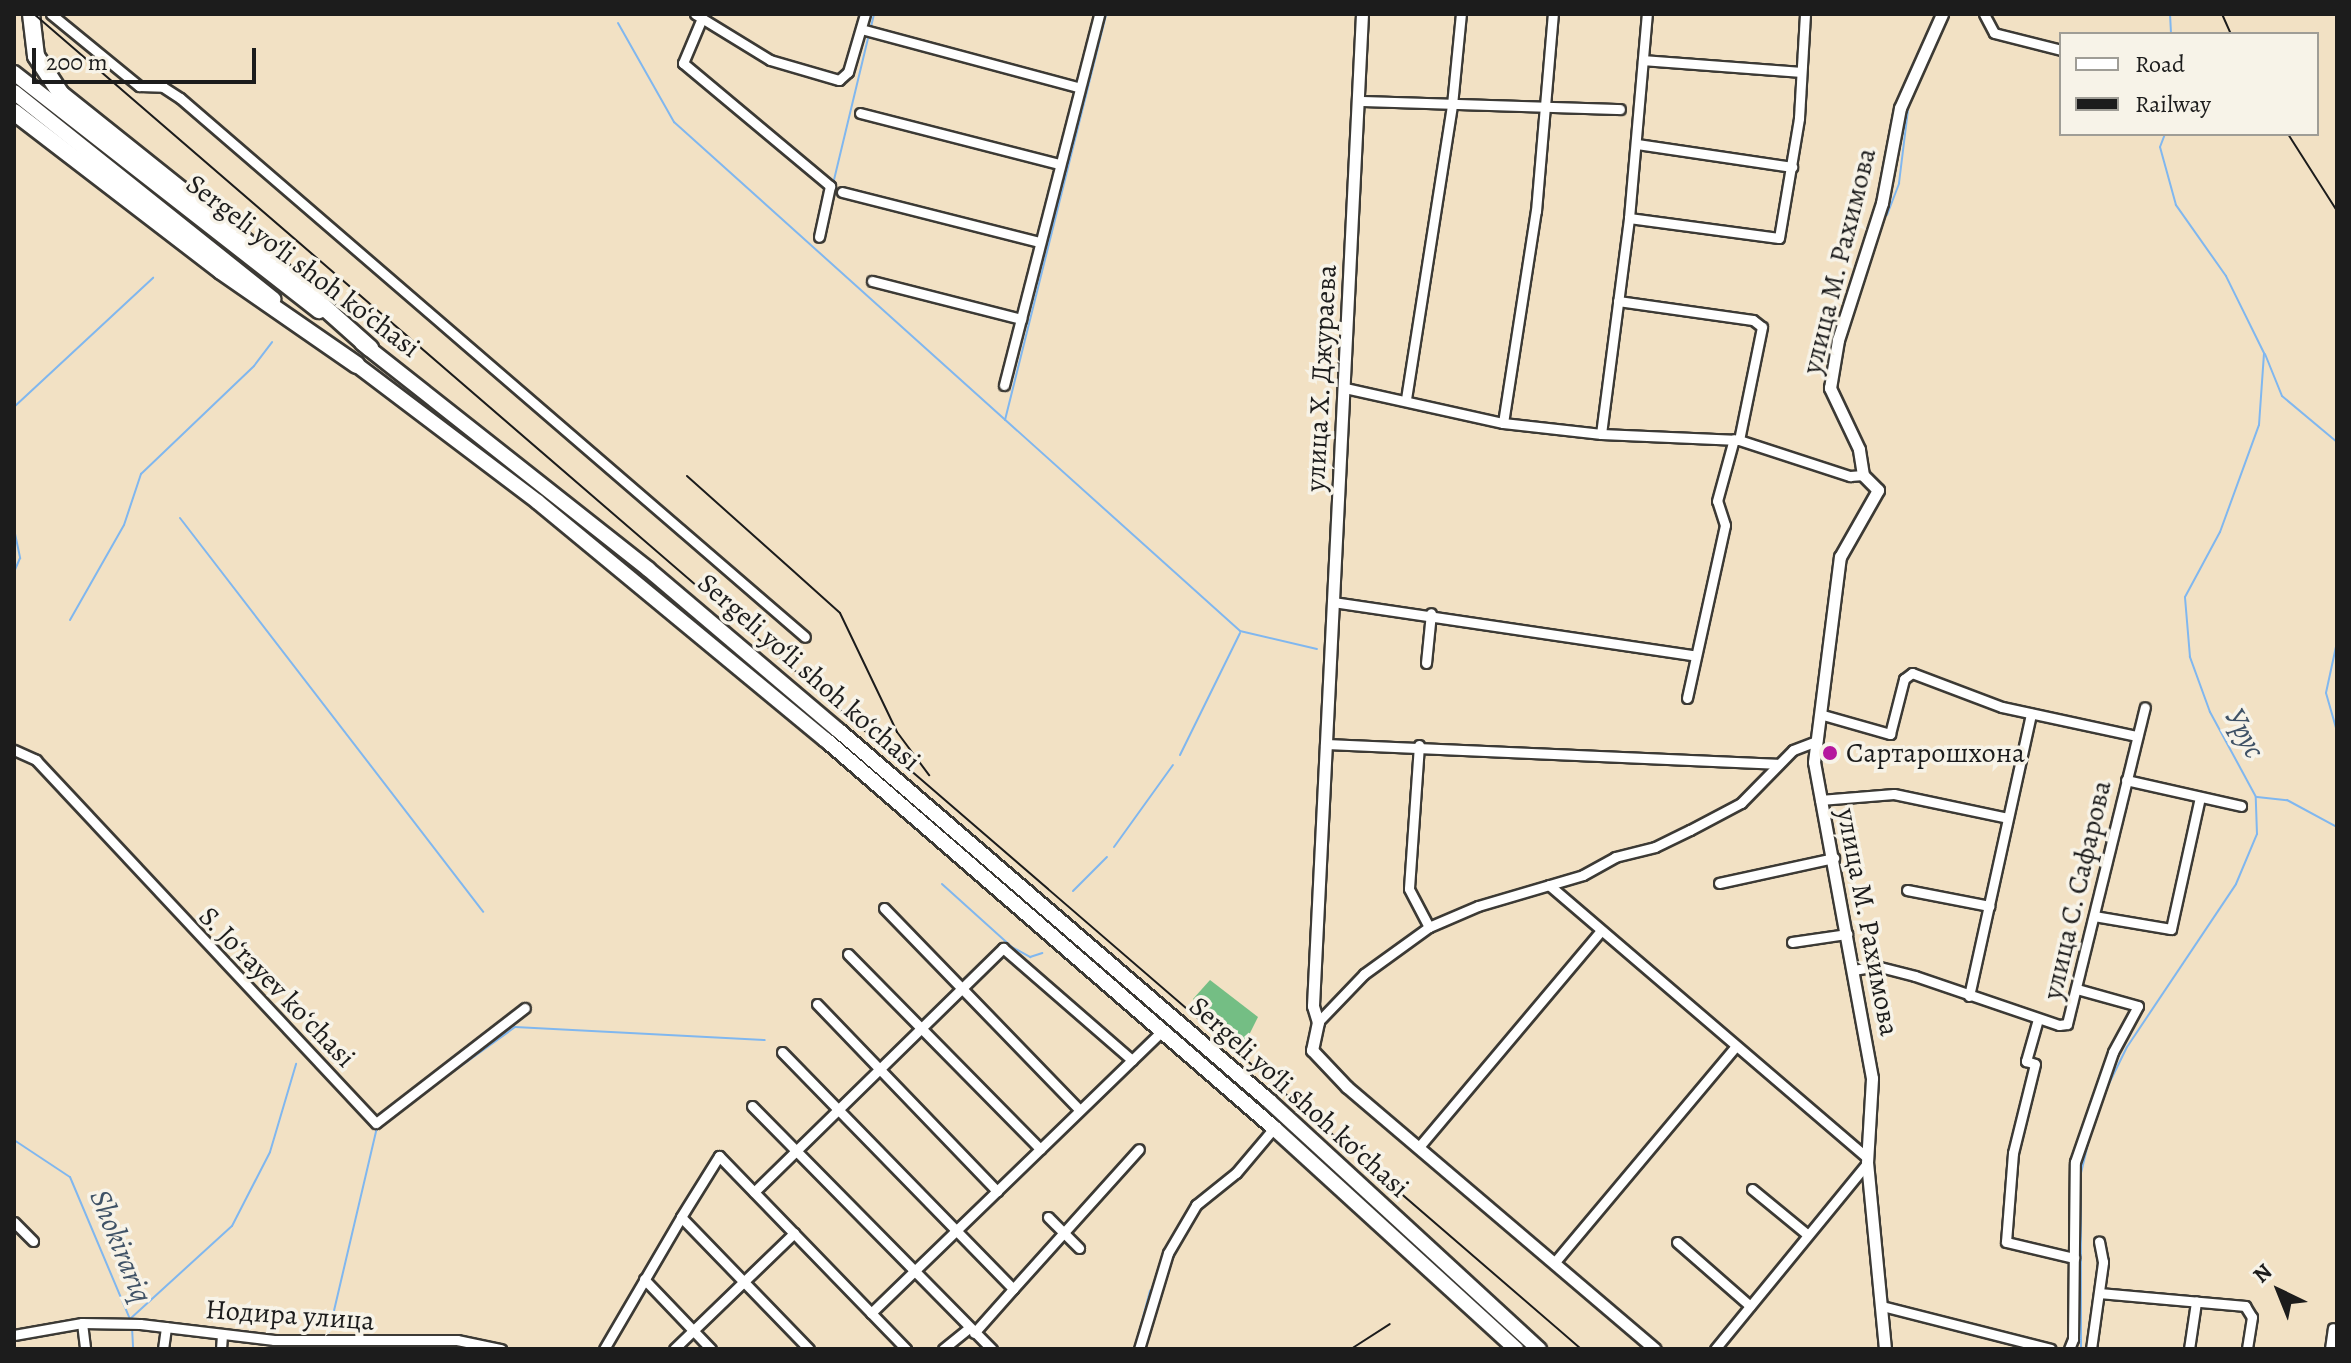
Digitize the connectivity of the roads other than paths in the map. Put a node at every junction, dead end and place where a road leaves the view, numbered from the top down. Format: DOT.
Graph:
graph roads {
  1 [pos="31,14"];
  2 [pos="51,14"];
  3 [pos="865,14"];
  4 [pos="1099,14"];
  5 [pos="1362,14"];
  6 [pos="1461,14"];
  7 [pos="1553,14"];
  8 [pos="1647,14"];
  9 [pos="1805,14"];
  10 [pos="1942,14"];
  11 [pos="1984,14"];
  12 [pos="698,16"];
  13 [pos="861,29"];
  14 [pos="2059,50"];
  15 [pos="1643,60"];
  16 [pos="1801,72"];
  17 [pos="14,73"];
  18 [pos="1078,87"];
  19 [pos="14,92"];
  20 [pos="1359,101"];
  21 [pos="1452,105"];
  22 [pos="1547,108"];
  23 [pos="1620,109"];
  24 [pos="14,112"];
  25 [pos="860,113"];
  26 [pos="1637,144"];
  27 [pos="1059,164"];
  28 [pos="1792,167"];
  29 [pos="842,192"];
  30 [pos="1629,218"];
  31 [pos="819,237"];
  32 [pos="1040,242"];
  33 [pos="872,281"];
  34 [pos="1618,301"];
  35 [pos="1021,319"];
  36 [pos="370,348"];
  37 [pos="357,365"];
  38 [pos="1004,385"];
  39 [pos="1345,388"];
  40 [pos="1406,399"];
  41 [pos="1503,423"];
  42 [pos="1601,434"];
  43 [pos="1737,439"];
  44 [pos="1863,475"];
  45 [pos="1333,602"];
  46 [pos="1431,613"];
  47 [pos="805,637"];
  48 [pos="1693,655"];
  49 [pos="1426,663"];
  50 [pos="1687,698"];
  51 [pos="2145,707"];
  52 [pos="2031,714"];
  53 [pos="1823,715"];
  54 [pos="2136,736"];
  55 [pos="1817,741"];
  56 [pos="1325,744"];
  57 [pos="1419,745"];
  58 [pos="14,750"];
  59 [pos="1777,764"];
  60 [pos="2126,780"];
  61 [pos="2200,797"];
  62 [pos="1820,800"];
  63 [pos="2241,806"];
  64 [pos="2008,818"];
  65 [pos="1834,858"];
  66 [pos="1719,883"];
  67 [pos="1549,885"];
  68 [pos="1907,890"];
  69 [pos="1989,906"];
  70 [pos="884,908"];
  71 [pos="2094,916"];
  72 [pos="1429,927"];
  73 [pos="1601,931"];
  74 [pos="1847,934"];
  75 [pos="1792,942"];
  76 [pos="848,954"];
  77 [pos="1854,970"];
  78 [pos="962,988"];
  79 [pos="2077,989"];
  80 [pos="1969,996"];
  81 [pos="817,1004"];
  82 [pos="525,1008"];
  83 [pos="2038,1019"];
  84 [pos="1318,1022"];
  85 [pos="921,1028"];
  86 [pos="1163,1030"];
  87 [pos="1735,1047"];
  88 [pos="782,1052"];
  89 [pos="1132,1060"];
  90 [pos="879,1069"];
  91 [pos="752,1106"];
  92 [pos="838,1109"];
  93 [pos="1080,1110"];
  94 [pos="1274,1128"];
  95 [pos="1418,1148"];
  96 [pos="1040,1149"];
  97 [pos="1139,1149"];
  98 [pos="796,1151"];
  99 [pos="1866,1160"];
  100 [pos="1752,1189"];
  101 [pos="997,1191"];
  102 [pos="754,1192"];
  103 [pos="681,1217"];
  104 [pos="1048,1217"];
  105 [pos="14,1222"];
  106 [pos="956,1231"];
  107 [pos="794,1233"];
  108 [pos="1808,1235"];
  109 [pos="1066,1236"];
  110 [pos="33,1241"];
  111 [pos="2099,1241"];
  112 [pos="1677,1242"];
  113 [pos="1079,1248"];
  114 [pos="2074,1258"];
  115 [pos="1554,1263"];
  116 [pos="914,1272"];
  117 [pos="644,1279"];
  118 [pos="744,1282"];
  119 [pos="1013,1289"];
  120 [pos="2099,1293"];
  121 [pos="2196,1302"];
  122 [pos="1750,1306"];
  123 [pos="1882,1306"];
  124 [pos="871,1313"];
  125 [pos="82,1323"];
  126 [pos="166,1327"];
  127 [pos="2333,1328"];
  128 [pos="693,1330"];
  129 [pos="972,1330"];
  130 [pos="222,1334"];
  131 [pos="14,1336"];
  132 [pos="274,1344"];
  133 [pos="456,1344"];
  134 [pos="397,1346"];
  135 [pos="85,1349"];
  136 [pos="163,1349"];
  137 [pos="221,1349"];
  138 [pos="501,1349"];
  139 [pos="604,1349"];
  140 [pos="674,1349"];
  141 [pos="711,1349"];
  142 [pos="809,1349"];
  143 [pos="906,1349"];
  144 [pos="943,1349"];
  145 [pos="992,1349"];
  146 [pos="1139,1349"];
  147 [pos="1516,1349"];
  148 [pos="1539,1349"];
  149 [pos="1655,1349"];
  150 [pos="1715,1349"];
  151 [pos="1885,1349"];
  152 [pos="2051,1349"];
  153 [pos="2069,1349"];
  154 [pos="2091,1349"];
  155 [pos="2189,1349"];
  156 [pos="2247,1349"];
  157 [pos="2330,1349"];
  1 -- 36 [label="highway"];
  2 -- 47 [label="street"];
  3 -- 13 [label="street"];
  4 -- 18 [label="street"];
  5 -- 20 [label="street, улица Х. Джураева"];
  6 -- 21 [label="street"];
  7 -- 22 [label="street"];
  8 -- 15 [label="street"];
  9 -- 16 [label="street"];
  10 -- 44 [label="street, улица М. Рахимова"];
  11 -- 14 [label="street"];
  12 -- 13 [label="street"];
  12 -- 31 [label="street"];
  13 -- 18 [label="street"];
  15 -- 16 [label="street"];
  15 -- 26 [label="street"];
  16 -- 28 [label="street"];
  17 -- 36 [label="main road, Sergeli yo‘li shoh ko‘chasi"];
  18 -- 27 [label="street"];
  19 -- 37 [label="main road, Sergeli yo‘li shoh ko‘chasi"];
  20 -- 21 [label="street"];
  20 -- 39 [label="street, улица Х. Джураева"];
  21 -- 22 [label="street"];
  21 -- 40 [label="street"];
  22 -- 23 [label="street"];
  22 -- 41 [label="street"];
  24 -- 37 [label="highway"];
  25 -- 27 [label="street"];
  26 -- 28 [label="street"];
  26 -- 30 [label="street"];
  27 -- 32 [label="street"];
  28 -- 30 [label="street"];
  29 -- 32 [label="street"];
  30 -- 34 [label="street"];
  32 -- 35 [label="street"];
  33 -- 35 [label="street"];
  34 -- 42 [label="street"];
  34 -- 43 [label="street"];
  35 -- 38 [label="street"];
  36 -- 148 [label="main road, Sergeli yo‘li shoh ko‘chasi"];
  37 -- 86 [label="main road, Sergeli yo‘li shoh ko‘chasi"];
  39 -- 40 [label="street"];
  39 -- 45 [label="street, улица Х. Джураева"];
  40 -- 41 [label="street"];
  41 -- 42 [label="street"];
  42 -- 43 [label="street"];
  43 -- 44 [label="street"];
  43 -- 48 [label="street"];
  44 -- 53 [label="street, улица М. Рахимова"];
  45 -- 46 [label="street"];
  45 -- 56 [label="street, улица Х. Джураева"];
  46 -- 48 [label="street"];
  46 -- 49 [label="street"];
  48 -- 50 [label="street"];
  51 -- 54 [label="street, улица С. Сафарова"];
  52 -- 53 [label="street"];
  52 -- 54 [label="street"];
  52 -- 64 [label="street"];
  53 -- 55 [label="street, улица М. Рахимова"];
  54 -- 60 [label="street, улица С. Сафарова"];
  55 -- 59 [label="street"];
  55 -- 62 [label="street, улица М. Рахимова"];
  56 -- 57 [label="street"];
  56 -- 84 [label="street, улица Х. Джураева"];
  57 -- 59 [label="street"];
  57 -- 72 [label="street"];
  58 -- 82 [label="street, S. Joʻrayev koʻchasi"];
  59 -- 67 [label="street"];
  60 -- 61 [label="street"];
  60 -- 71 [label="street, улица С. Сафарова"];
  61 -- 63 [label="street"];
  61 -- 71 [label="street"];
  62 -- 64 [label="street"];
  62 -- 65 [label="street, улица М. Рахимова"];
  64 -- 69 [label="street"];
  65 -- 66 [label="street"];
  65 -- 74 [label="street, улица М. Рахимова"];
  67 -- 72 [label="street"];
  67 -- 73 [label="street"];
  68 -- 69 [label="street"];
  69 -- 80 [label="street"];
  70 -- 78 [label="street"];
  71 -- 79 [label="street, улица С. Сафарова"];
  72 -- 84 [label="street"];
  73 -- 87 [label="street"];
  73 -- 95 [label="street"];
  74 -- 75 [label="street"];
  74 -- 77 [label="street, улица М. Рахимова"];
  76 -- 85 [label="street"];
  77 -- 80 [label="street, улица С. Сафарова"];
  77 -- 99 [label="street, улица М. Рахимова"];
  78 -- 85 [label="street"];
  78 -- 89 [label="street"];
  78 -- 93 [label="street"];
  79 -- 83 [label="street, улица С. Сафарова"];
  79 -- 114 [label="street"];
  80 -- 83 [label="street, улица С. Сафарова"];
  81 -- 90 [label="street"];
  83 -- 114 [label="street, улица С. Сафарова"];
  84 -- 95 [label="street, улица Х. Джураева"];
  85 -- 90 [label="street"];
  85 -- 96 [label="street"];
  86 -- 89 [label="street"];
  86 -- 94 [label="main road, Sergeli yo‘li shoh ko‘chasi"];
  87 -- 99 [label="street"];
  87 -- 115 [label="street"];
  88 -- 92 [label="street"];
  89 -- 93 [label="street"];
  90 -- 92 [label="street"];
  90 -- 101 [label="street"];
  91 -- 98 [label="street"];
  92 -- 98 [label="street"];
  92 -- 106 [label="street"];
  93 -- 96 [label="street"];
  94 -- 146 [label="street"];
  94 -- 147 [label="main road, Sergeli yo‘li shoh ko‘chasi"];
  95 -- 115 [label="street"];
  96 -- 101 [label="street"];
  97 -- 109 [label="street"];
  98 -- 102 [label="street"];
  98 -- 116 [label="street"];
  99 -- 108 [label="street"];
  99 -- 123 [label="street, улица М. Рахимова"];
  100 -- 108 [label="street"];
  101 -- 106 [label="street"];
  102 -- 103 [label="street"];
  102 -- 107 [label="street"];
  103 -- 117 [label="street"];
  103 -- 118 [label="street"];
  104 -- 109 [label="street"];
  105 -- 110 [label="street"];
  106 -- 116 [label="street"];
  106 -- 119 [label="street"];
  107 -- 118 [label="street"];
  107 -- 124 [label="street"];
  108 -- 122 [label="street"];
  109 -- 113 [label="street"];
  109 -- 119 [label="street"];
  111 -- 120 [label="street"];
  112 -- 122 [label="street"];
  114 -- 153 [label="street"];
  115 -- 149 [label="street"];
  116 -- 124 [label="street"];
  116 -- 129 [label="street"];
  117 -- 128 [label="street"];
  117 -- 139 [label="street"];
  118 -- 128 [label="street"];
  118 -- 142 [label="street"];
  119 -- 129 [label="street"];
  120 -- 121 [label="street"];
  120 -- 154 [label="street"];
  121 -- 155 [label="street"];
  121 -- 156 [label="street"];
  122 -- 150 [label="street"];
  123 -- 151 [label="street, улица М. Рахимова"];
  123 -- 152 [label="street"];
  124 -- 143 [label="street"];
  125 -- 126 [label="street, Нодира улица"];
  125 -- 131 [label="street, Нодира улица"];
  125 -- 135 [label="street"];
  126 -- 130 [label="street, Нодира улица"];
  126 -- 136 [label="street"];
  127 -- 157 [label="street"];
  128 -- 140 [label="street"];
  128 -- 141 [label="street"];
  129 -- 144 [label="street"];
  129 -- 145 [label="street"];
  130 -- 132 [label="street, Нодира улица"];
  130 -- 137 [label="street"];
  132 -- 134 [label="street, Нодира улица"];
  133 -- 134 [label="street, Нодира улица"];
  133 -- 138 [label="street, Нодира улица"];
}
